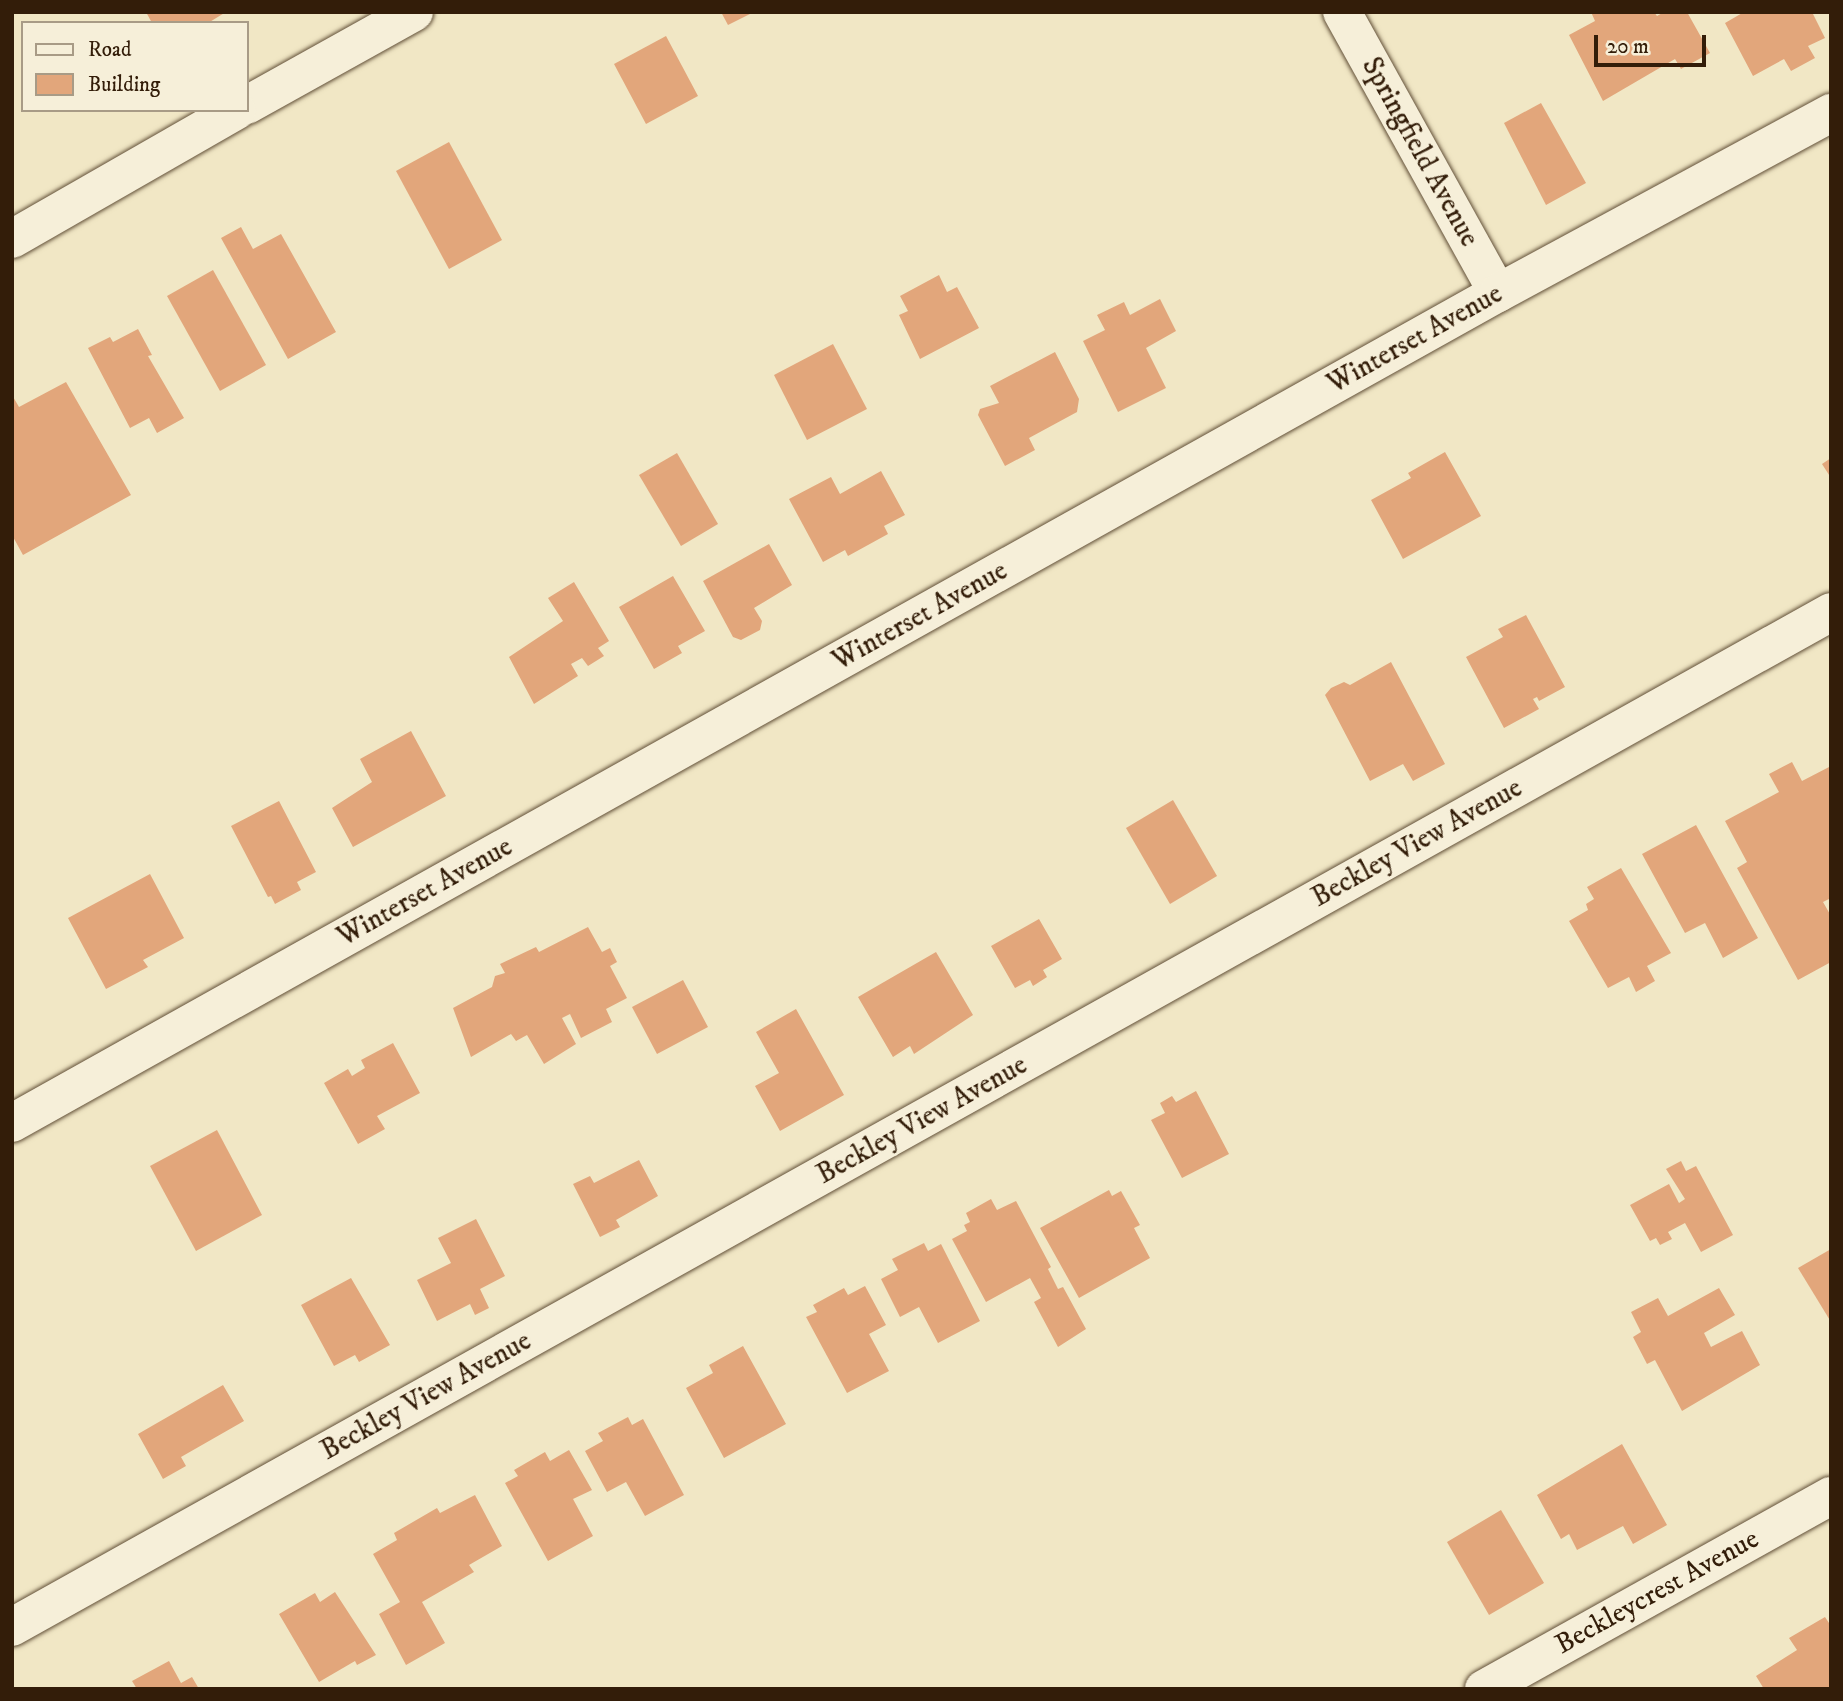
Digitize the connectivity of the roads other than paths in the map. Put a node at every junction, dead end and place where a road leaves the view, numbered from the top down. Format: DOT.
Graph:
graph roads {
  1 [pos="414,12"];
  2 [pos="1342,12"];
  3 [pos="248,104"];
  4 [pos="234,112"];
  5 [pos="1831,113"];
  6 [pos="12,239"];
  7 [pos="1498,293"];
  8 [pos="1831,612"];
  9 [pos="12,1123"];
  10 [pos="1831,1496"];
  11 [pos="12,1627"];
  12 [pos="1484,1689"];
  1 -- 3 [label="street"];
  2 -- 7 [label="street, Springfield Avenue"];
  4 -- 6 [label="street"];
  5 -- 7 [label="street, Winterset Avenue"];
  7 -- 9 [label="street, Winterset Avenue"];
  8 -- 11 [label="street, Beckley View Avenue"];
  10 -- 12 [label="street, Beckleycrest Avenue"];
}
